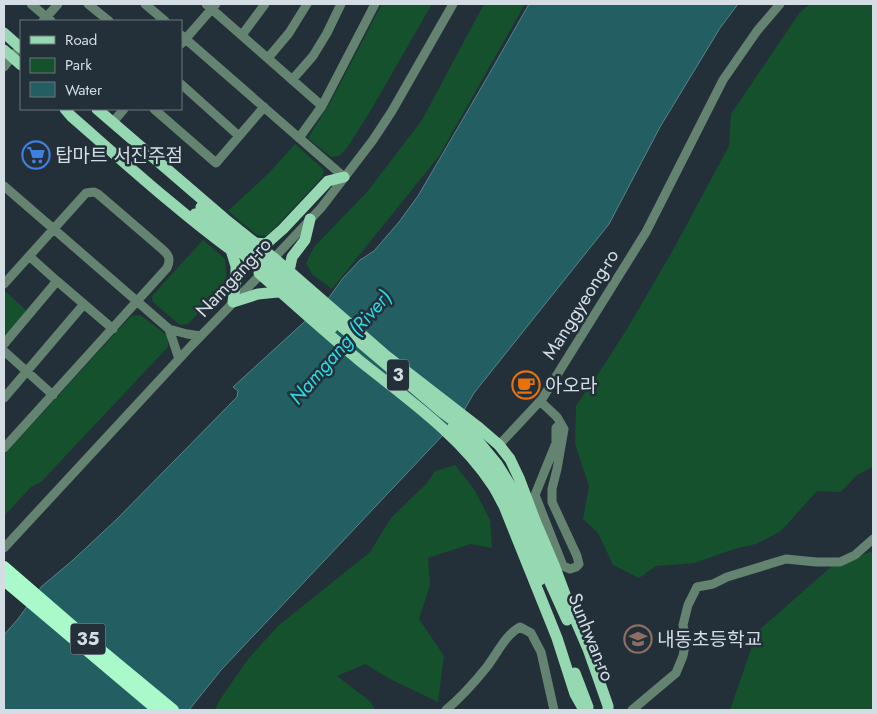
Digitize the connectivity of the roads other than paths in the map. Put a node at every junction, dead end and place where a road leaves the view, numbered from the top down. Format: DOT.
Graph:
graph roads {
  1 [pos="31,4"];
  2 [pos="58,4"];
  3 [pos="88,4"];
  4 [pos="145,4"];
  5 [pos="265,4"];
  6 [pos="307,4"];
  7 [pos="341,4"];
  8 [pos="374,4"];
  9 [pos="453,4"];
  10 [pos="780,4"];
  11 [pos="211,6"];
  12 [pos="46,20"];
  13 [pos="108,20"];
  14 [pos="164,20"];
  15 [pos="4,33"];
  16 [pos="242,36"];
  17 [pos="183,39"];
  18 [pos="20,46"];
  19 [pos="20,48"];
  20 [pos="8,54"];
  21 [pos="268,58"];
  22 [pos="20,64"];
  23 [pos="4,67"];
  24 [pos="292,80"];
  25 [pos="182,85"];
  26 [pos="322,106"];
  27 [pos="264,107"];
  28 [pos="66,110"];
  29 [pos="73,110"];
  30 [pos="91,110"];
  31 [pos="98,110"];
  32 [pos="123,110"];
  33 [pos="155,110"];
  34 [pos="113,122"];
  35 [pos="239,136"];
  36 [pos="299,138"];
  37 [pos="344,177"];
  38 [pos="4,186"];
  39 [pos="198,210"];
  40 [pos="310,219"];
  41 [pos="53,229"];
  42 [pos="255,243"];
  43 [pos="231,250"];
  44 [pos="29,256"];
  45 [pos="274,258"];
  46 [pos="289,271"];
  47 [pos="260,274"];
  48 [pos="57,281"];
  49 [pos="4,284"];
  50 [pos="278,292"];
  51 [pos="138,301"];
  52 [pos="233,302"];
  53 [pos="84,304"];
  54 [pos="113,329"];
  55 [pos="169,329"];
  56 [pos="201,336"];
  57 [pos="4,344"];
  58 [pos="4,351"];
  59 [pos="179,359"];
  60 [pos="27,371"];
  61 [pos="546,391"];
  62 [pos="53,395"];
  63 [pos="4,398"];
  64 [pos="540,401"];
  65 [pos="550,411"];
  66 [pos="529,413"];
  67 [pos="560,424"];
  68 [pos="498,445"];
  69 [pos="4,448"];
  70 [pos="474,460"];
  71 [pos="873,539"];
  72 [pos="4,548"];
  73 [pos="4,567"];
  74 [pos="544,579"];
  75 [pos="4,580"];
  76 [pos="158,710"];
  77 [pos="174,710"];
  78 [pos="446,710"];
  79 [pos="554,710"];
  80 [pos="584,710"];
  81 [pos="589,710"];
  82 [pos="602,710"];
  83 [pos="608,710"];
  84 [pos="632,710"];
  1 -- 12 [label="street"];
  2 -- 12 [label="street"];
  3 -- 13 [label="street"];
  4 -- 14 [label="street"];
  5 -- 16 [label="street"];
  6 -- 21 [label="street"];
  7 -- 24 [label="street"];
  8 -- 26 [label="street"];
  9 -- 37 [label="street, Namgang-ro"];
  10 -- 61 [label="street, Manggyeong-ro"];
  11 -- 16 [label="street"];
  11 -- 17 [label="street"];
  15 -- 18 [label="main road"];
  16 -- 21 [label="street"];
  17 -- 27 [label="street"];
  19 -- 20 [label="street"];
  20 -- 22 [label="main road"];
  20 -- 23 [label="street"];
  21 -- 24 [label="street"];
  24 -- 26 [label="street"];
  25 -- 35 [label="street"];
  26 -- 36 [label="street"];
  27 -- 35 [label="street"];
  27 -- 36 [label="street"];
  28 -- 43 [label="main road"];
  29 -- 39 [label="main road, 3"];
  30 -- 39 [label="main road, 3"];
  31 -- 34 [label="main road"];
  32 -- 34 [label="street"];
  33 -- 35 [label="street"];
  34 -- 42 [label="main road"];
  36 -- 37 [label="street"];
  37 -- 40 [label="street, Namgang-ro"];
  37 -- 42 [label="main road"];
  38 -- 41 [label="street"];
  39 -- 74 [label="main road, 3, bridge"];
  40 -- 45 [label="street, Namgang-ro"];
  40 -- 46 [label="main road"];
  41 -- 44 [label="street"];
  41 -- 51 [label="street"];
  41 -- 51 [label="street"];
  42 -- 45 [label="main road"];
  43 -- 47 [label="main road"];
  43 -- 52 [label="main road"];
  44 -- 48 [label="street"];
  44 -- 49 [label="street"];
  45 -- 46 [label="main road"];
  45 -- 47 [label="street, Namgang-ro"];
  46 -- 68 [label="main road"];
  47 -- 50 [label="main road"];
  47 -- 52 [label="street, Namgang-ro"];
  48 -- 53 [label="street"];
  48 -- 57 [label="street"];
  50 -- 52 [label="main road"];
  50 -- 70 [label="main road"];
  51 -- 54 [label="street"];
  51 -- 55 [label="street"];
  52 -- 56 [label="street, Namgang-ro"];
  53 -- 54 [label="street"];
  53 -- 60 [label="street"];
  54 -- 62 [label="street"];
  55 -- 56 [label="street"];
  55 -- 59 [label="street"];
  56 -- 59 [label="street, Namgang-ro"];
  58 -- 60 [label="street"];
  59 -- 72 [label="street, Namgang-ro"];
  60 -- 62 [label="street"];
  60 -- 63 [label="street"];
  61 -- 64 [label="street, Manggyeong-ro"];
  61 -- 65 [label="street"];
  62 -- 69 [label="street"];
  64 -- 65 [label="street"];
  64 -- 66 [label="street, Manggyeong-ro"];
  65 -- 66 [label="street"];
  65 -- 67 [label="street"];
  66 -- 68 [label="street, Manggyeong-ro"];
  67 -- 67 [label="street"];
  68 -- 70 [label="main road"];
  68 -- 83 [label="main road"];
  70 -- 80 [label="main road"];
  71 -- 84 [label="street"];
  73 -- 77 [label="highway, 35"];
  74 -- 81 [label="main road, Sunhwan-ro / 3"];
  74 -- 82 [label="main road, Sunhwan-ro / 3"];
  75 -- 76 [label="highway, 35"];
  78 -- 79 [label="street"];
}
